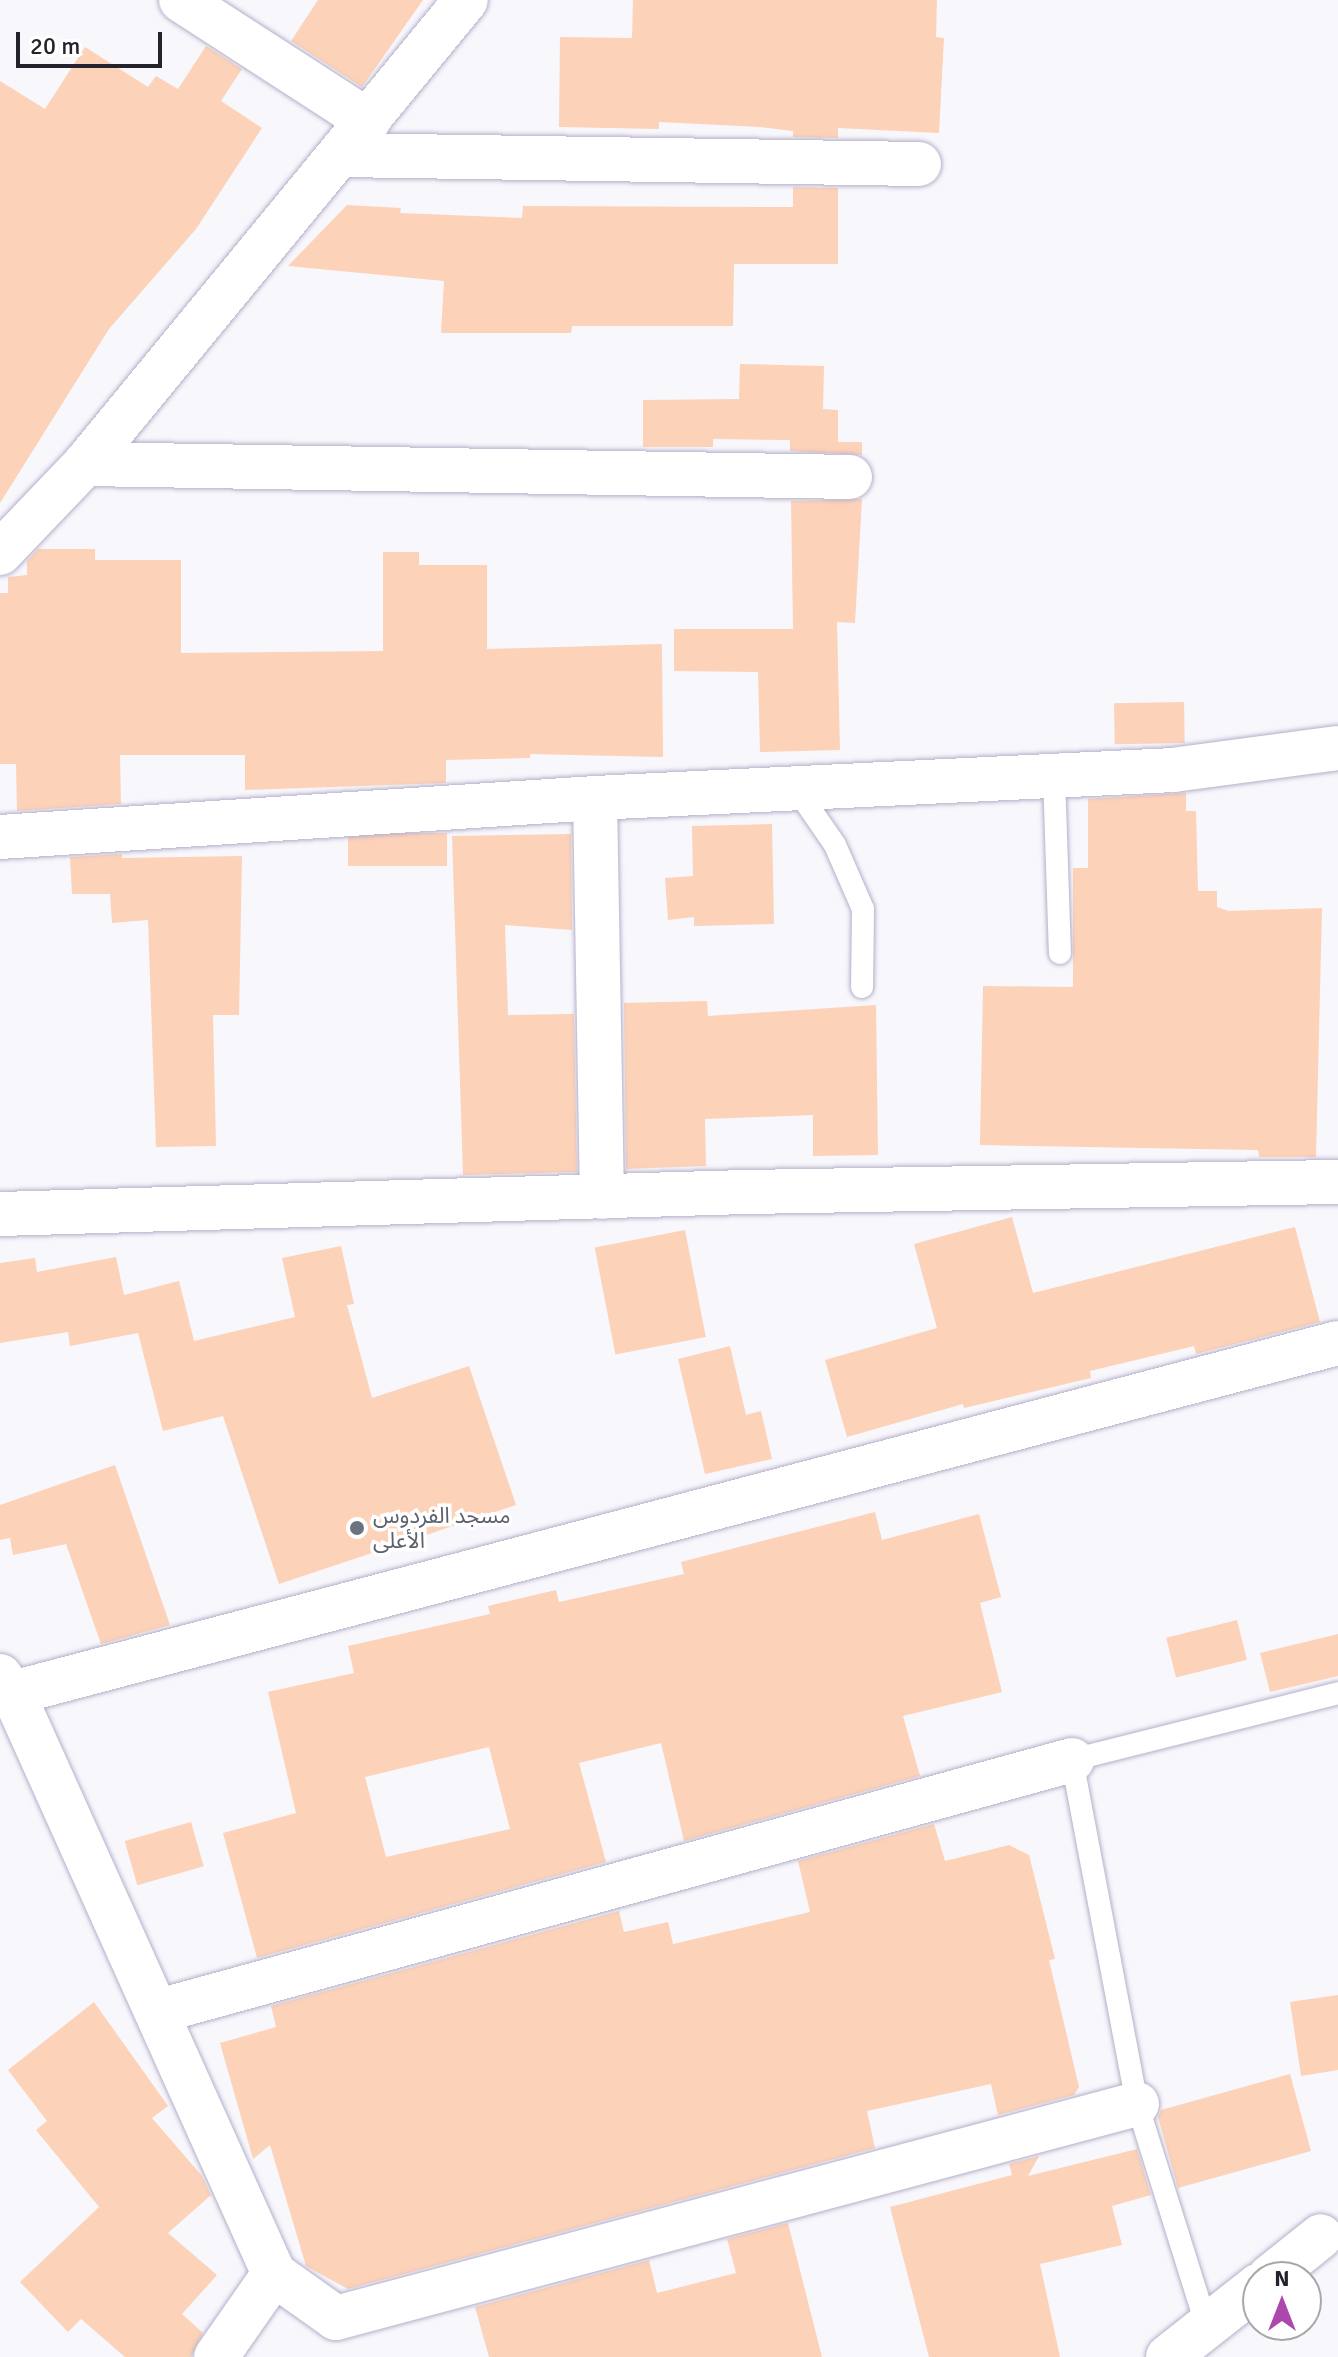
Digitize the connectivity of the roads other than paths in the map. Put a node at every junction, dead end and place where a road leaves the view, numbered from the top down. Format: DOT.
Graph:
graph roads {
  1 [pos="181,0"];
  2 [pos="466,0"];
  3 [pos="368,121"];
  4 [pos="340,155"];
  5 [pos="919,164"];
  6 [pos="85,464"];
  7 [pos="850,477"];
  8 [pos="0,553"];
  9 [pos="1338,748"];
  10 [pos="1054,775"];
  11 [pos="795,787"];
  12 [pos="595,798"];
  13 [pos="0,837"];
  14 [pos="1060,953"];
  15 [pos="862,987"];
  16 [pos="1338,1182"];
  17 [pos="602,1197"];
  18 [pos="0,1214"];
  19 [pos="1338,1343"];
  20 [pos="7,1684"];
  21 [pos="1338,1693"];
  22 [pos="1072,1760"];
  23 [pos="159,2011"];
  24 [pos="1137,2104"];
  25 [pos="1330,2230"];
  26 [pos="1290,2261"];
  27 [pos="274,2274"];
  28 [pos="1242,2299"];
  29 [pos="1207,2327"];
  30 [pos="216,2357"];
  31 [pos="1168,2357"];
  1 -- 3 [label="street"];
  2 -- 3 [label="street"];
  3 -- 4 [label="street"];
  4 -- 5 [label="street"];
  4 -- 6 [label="street"];
  6 -- 7 [label="street"];
  6 -- 8 [label="street"];
  9 -- 10 [label="street"];
  10 -- 11 [label="street"];
  10 -- 14 [label="lane"];
  11 -- 12 [label="street"];
  11 -- 15 [label="lane"];
  12 -- 13 [label="street"];
  12 -- 17 [label="street"];
  16 -- 17 [label="street"];
  17 -- 18 [label="street"];
  19 -- 20 [label="street"];
  20 -- 23 [label="street"];
  21 -- 22 [label="lane"];
  22 -- 23 [label="street"];
  22 -- 24 [label="lane"];
  23 -- 27 [label="street"];
  24 -- 27 [label="street"];
  24 -- 29 [label="lane"];
  25 -- 26 [label="street"];
  27 -- 30 [label="street"];
  28 -- 29 [label="street"];
  29 -- 31 [label="street"];
}
